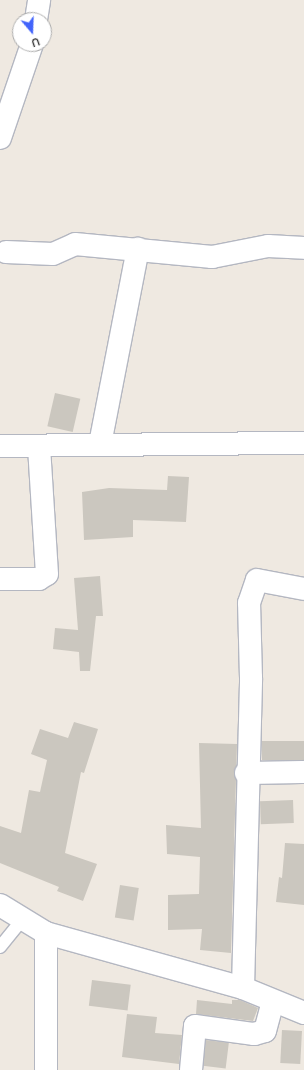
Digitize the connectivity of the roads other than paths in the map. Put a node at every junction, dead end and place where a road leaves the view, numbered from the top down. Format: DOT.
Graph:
graph roads {
  1 [pos="39,0"];
  2 [pos="37,12"];
  3 [pos="29,52"];
  4 [pos="0,138"];
  5 [pos="304,248"];
  6 [pos="138,249"];
  7 [pos="6,252"];
  8 [pos="304,443"];
  9 [pos="100,444"];
  10 [pos="0,446"];
  11 [pos="39,446"];
  12 [pos="0,579"];
  13 [pos="304,589"];
  14 [pos="304,772"];
  15 [pos="246,773"];
  16 [pos="0,905"];
  17 [pos="24,918"];
  18 [pos="46,933"];
  19 [pos="0,947"];
  20 [pos="243,988"];
  21 [pos="273,1002"];
  22 [pos="304,1013"];
  23 [pos="46,1070"];
  24 [pos="191,1070"];
  1 -- 2 [label="street"];
  3 -- 4 [label="street"];
  5 -- 6 [label="street"];
  6 -- 7 [label="street"];
  6 -- 9 [label="street"];
  8 -- 9 [label="street"];
  9 -- 11 [label="street"];
  10 -- 11 [label="street"];
  11 -- 12 [label="street"];
  13 -- 15 [label="street"];
  14 -- 15 [label="street"];
  15 -- 20 [label="street"];
  16 -- 17 [label="street"];
  17 -- 18 [label="street"];
  17 -- 19 [label="lane"];
  18 -- 20 [label="street"];
  18 -- 23 [label="street"];
  20 -- 21 [label="street"];
  21 -- 22 [label="street"];
  21 -- 24 [label="street"];
}
